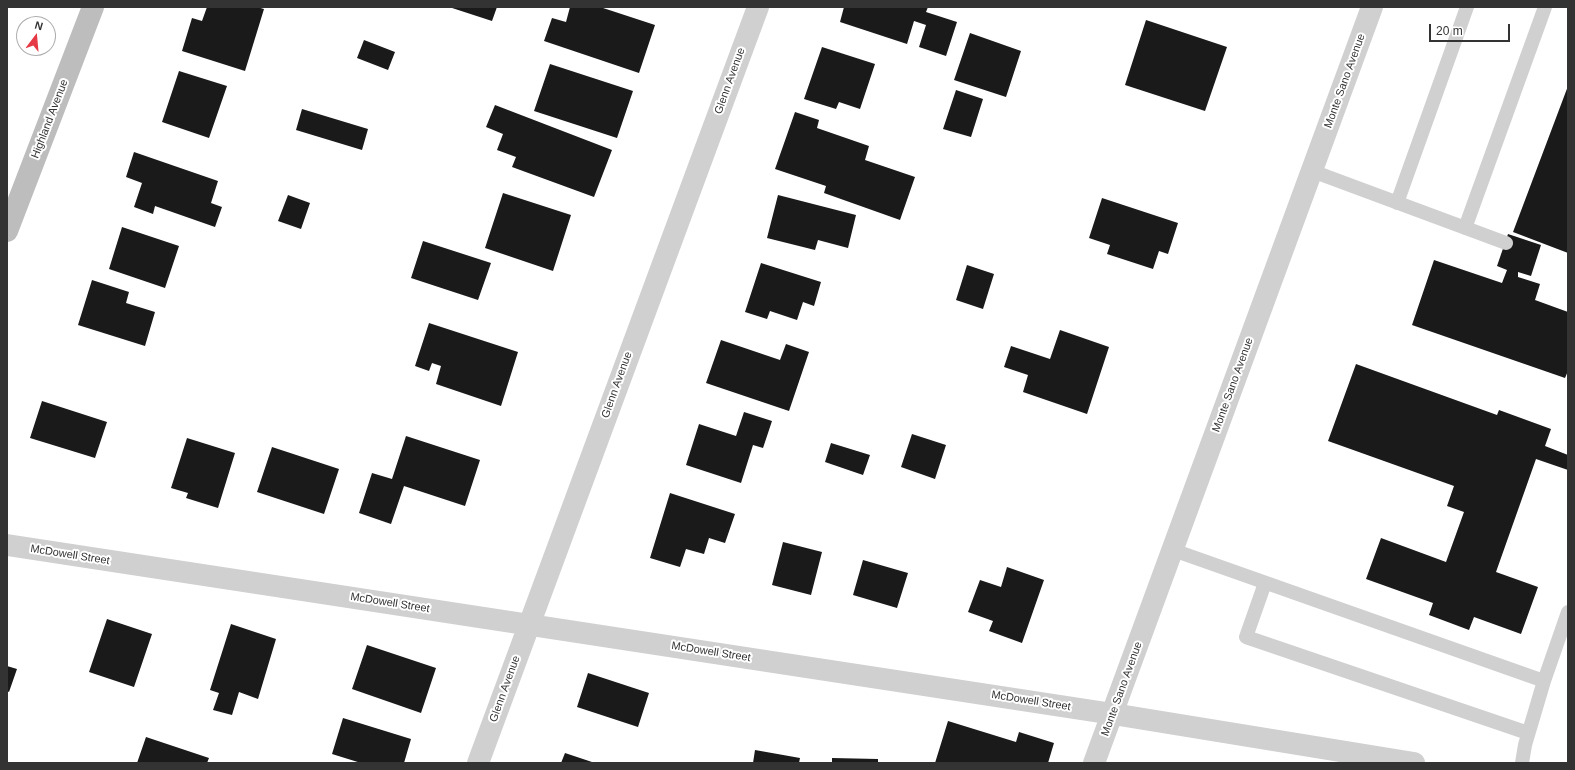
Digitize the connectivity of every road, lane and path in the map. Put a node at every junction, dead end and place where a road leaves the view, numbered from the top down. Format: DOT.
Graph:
graph roads {
  1 [pos="93,7"];
  2 [pos="758,7"];
  3 [pos="1372,7"];
  4 [pos="1467,7"];
  5 [pos="1545,7"];
  6 [pos="1312,171"];
  7 [pos="1397,203"];
  8 [pos="1464,228"];
  9 [pos="7,231"];
  10 [pos="1506,243"];
  11 [pos="7,545"];
  12 [pos="1173,550"];
  13 [pos="1266,583"];
  14 [pos="1568,612"];
  15 [pos="528,624"];
  16 [pos="1544,681"];
  17 [pos="1113,714"];
  18 [pos="1528,733"];
  19 [pos="1364,759"];
  20 [pos="478,763"];
  21 [pos="1094,763"];
  22 [pos="1414,763"];
  23 [pos="1522,763"];
  1 -- 9 [label="main road, Highland Avenue"];
  2 -- 15 [label="street, Glenn Avenue"];
  3 -- 6 [label="street, Monte Sano Avenue"];
  4 -- 7 [label="lane"];
  5 -- 8 [label="lane"];
  6 -- 7 [label="lane"];
  6 -- 12 [label="street, Monte Sano Avenue"];
  7 -- 8 [label="lane"];
  8 -- 10 [label="lane"];
  11 -- 15 [label="street, McDowell Street"];
  12 -- 13 [label="lane"];
  12 -- 17 [label="street, Monte Sano Avenue"];
  13 -- 16 [label="lane"];
  13 -- 18 [label="lane"];
  14 -- 16 [label="lane"];
  15 -- 17 [label="street, McDowell Street"];
  15 -- 20 [label="street, Glenn Avenue"];
  16 -- 18 [label="lane"];
  17 -- 19 [label="street, McDowell Street"];
  17 -- 21 [label="street, Monte Sano Avenue"];
  18 -- 23 [label="lane"];
  19 -- 22 [label="street, McDowell Street"];
}
